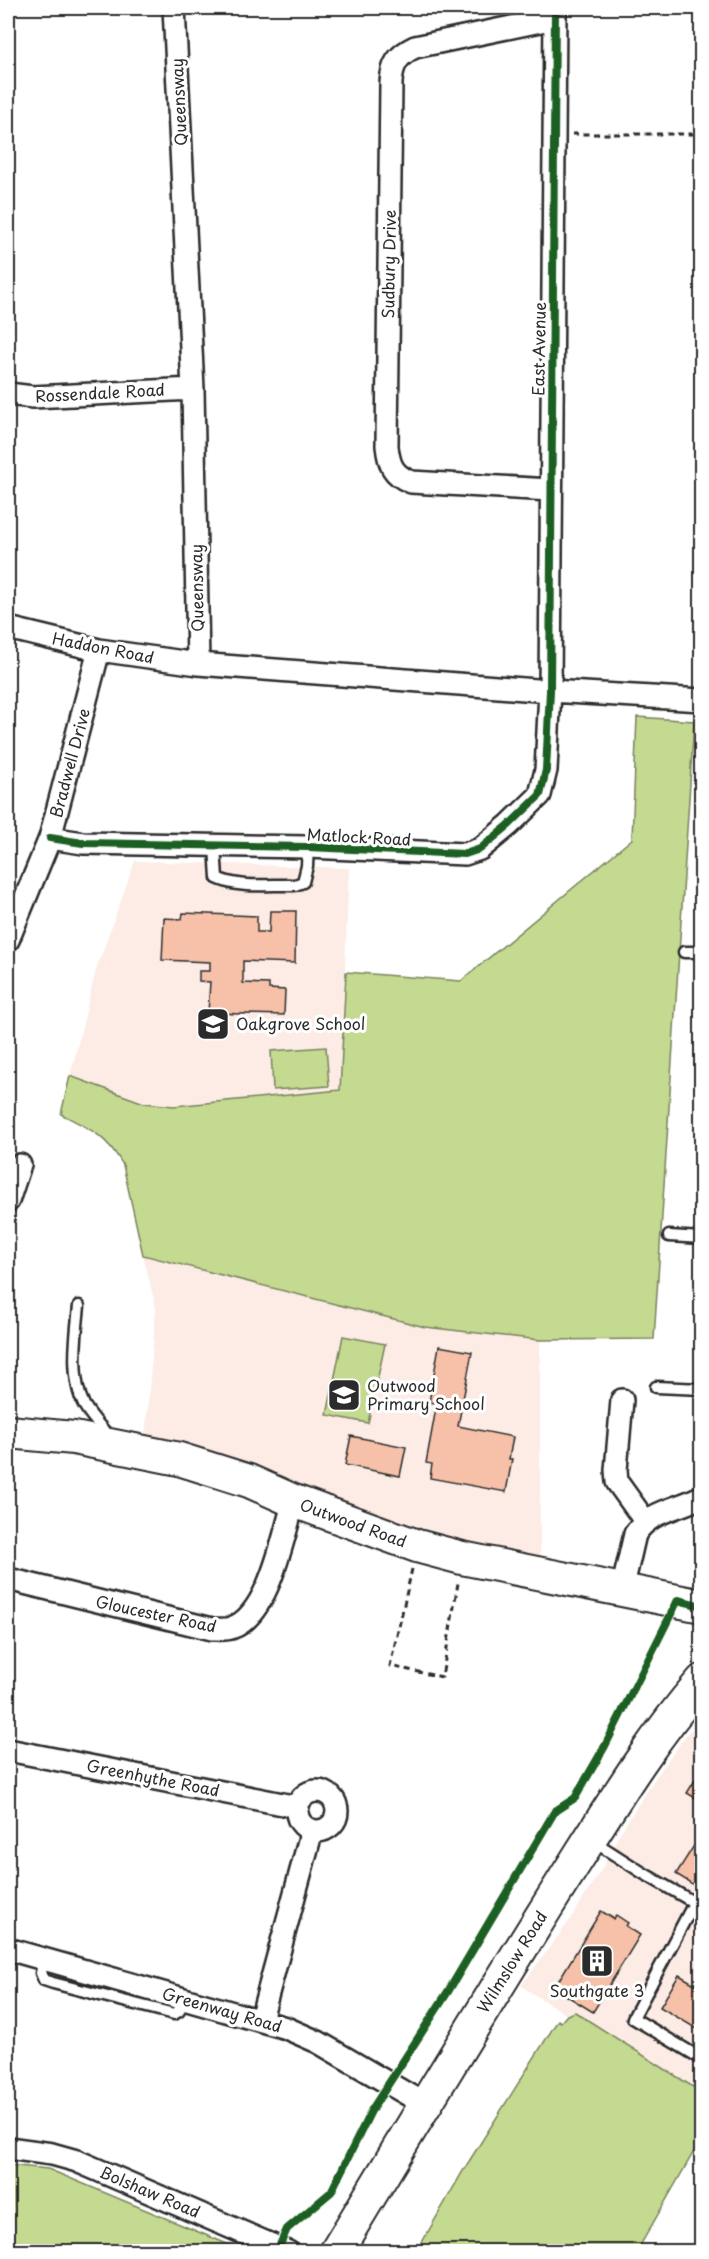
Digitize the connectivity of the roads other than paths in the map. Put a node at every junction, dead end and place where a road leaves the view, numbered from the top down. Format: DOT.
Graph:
graph roads {
  1 [pos="174,8"];
  2 [pos="555,13"];
  3 [pos="194,389"];
  4 [pos="8,394"];
  5 [pos="551,490"];
  6 [pos="8,628"];
  7 [pos="99,650"];
  8 [pos="198,664"];
  9 [pos="550,691"];
  10 [pos="702,700"];
  11 [pos="50,838"];
  12 [pos="215,855"];
  13 [pos="308,857"];
  14 [pos="8,940"];
  15 [pos="684,951"];
  16 [pos="702,952"];
  17 [pos="20,1165"];
  18 [pos="8,1201"];
  19 [pos="669,1236"];
  20 [pos="702,1238"];
  21 [pos="79,1306"];
  22 [pos="657,1387"];
  23 [pos="702,1389"];
  24 [pos="622,1400"];
  25 [pos="8,1432"];
  26 [pos="107,1444"];
  27 [pos="702,1496"];
  28 [pos="294,1501"];
  29 [pos="645,1521"];
  30 [pos="8,1580"];
  31 [pos="622,1590"];
  32 [pos="702,1606"];
  33 [pos="693,1697"];
  34 [pos="8,1750"];
  35 [pos="298,1807"];
  36 [pos="312,1830"];
  37 [pos="590,1839"];
  38 [pos="698,1905"];
  39 [pos="8,1949"];
  40 [pos="261,2019"];
  41 [pos="702,2059"];
  42 [pos="423,2104"];
  43 [pos="8,2148"];
  44 [pos="288,2252"];
  45 [pos="336,2252"];
  1 -- 3 [label="street, Queensway"];
  2 -- 5 [label="street, East Avenue"];
  2 -- 5 [label="street, Sudbury Drive"];
  3 -- 4 [label="street, Rossendale Road"];
  3 -- 8 [label="street, Queensway"];
  5 -- 9 [label="street, East Avenue"];
  6 -- 7 [label="street, Haddon Road"];
  7 -- 8 [label="street, Haddon Road"];
  7 -- 11 [label="street, Bradwell Drive"];
  8 -- 9 [label="street"];
  9 -- 10 [label="street"];
  9 -- 13 [label="street, Matlock Road"];
  11 -- 12 [label="street, Matlock Road"];
  11 -- 14 [label="street, Bradwell Drive"];
  12 -- 13 [label="street, Matlock Road"];
  12 -- 13 [label="lane"];
  15 -- 16 [label="lane"];
  17 -- 18 [label="street"];
  19 -- 20 [label="lane"];
  21 -- 26 [label="lane"];
  22 -- 23 [label="lane"];
  24 -- 29 [label="street"];
  25 -- 26 [label="street, Outwood Road"];
  26 -- 28 [label="street, Outwood Road"];
  27 -- 29 [label="street"];
  28 -- 30 [label="street, Gloucester Road"];
  28 -- 31 [label="street, Outwood Road"];
  29 -- 31 [label="street"];
  31 -- 32 [label="street, Outwood Road"];
  33 -- 37 [label="street, Wilmslow Road"];
  34 -- 35 [label="street, Greenhythe Road"];
  35 -- 36 [label="street"];
  35 -- 36 [label="street"];
  36 -- 40 [label="street"];
  37 -- 38 [label="lane"];
  37 -- 42 [label="street, Wilmslow Road"];
  38 -- 41 [label="lane"];
  39 -- 40 [label="street, Greenway Road"];
  40 -- 42 [label="street, Greenway Road"];
  42 -- 45 [label="street, Wilmslow Road"];
  43 -- 44 [label="street, Bolshaw Road"];
}
